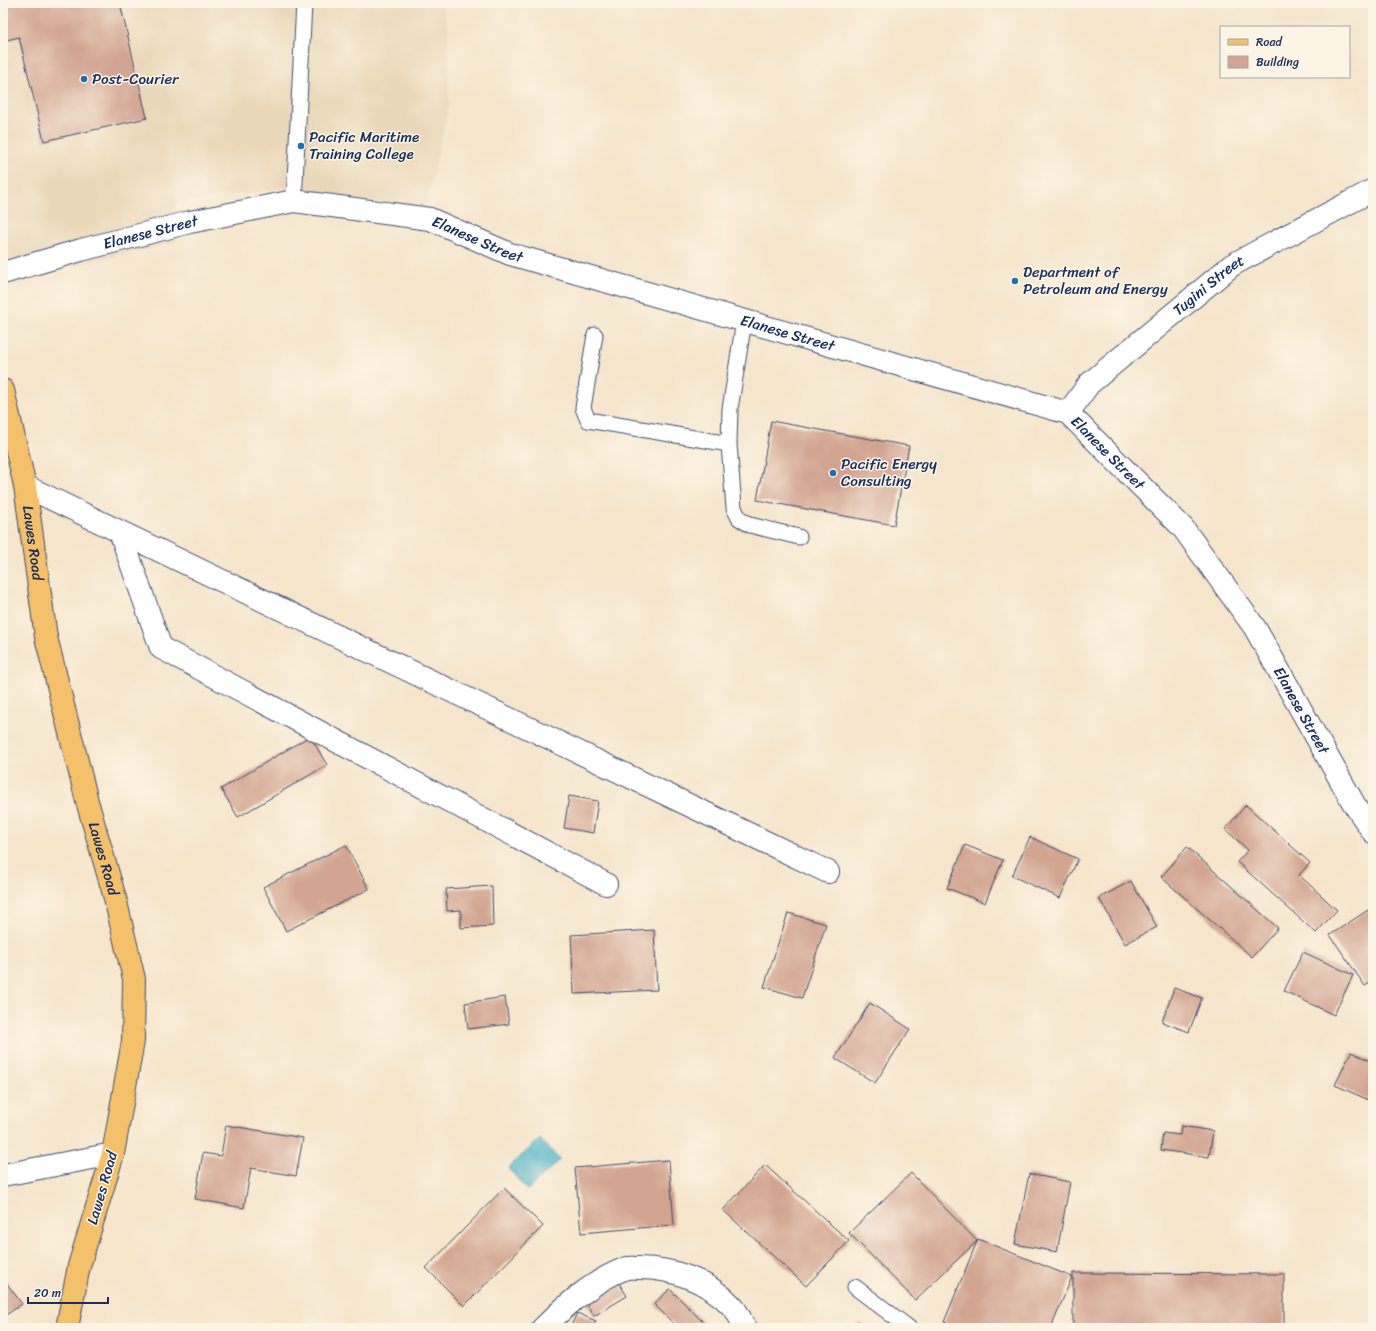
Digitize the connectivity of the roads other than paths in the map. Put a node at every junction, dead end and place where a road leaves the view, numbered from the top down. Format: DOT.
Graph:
graph roads {
  1 [pos="304,3"];
  2 [pos="1373,190"];
  3 [pos="294,201"];
  4 [pos="3,273"];
  5 [pos="744,321"];
  6 [pos="595,335"];
  7 [pos="3,390"];
  8 [pos="1068,413"];
  9 [pos="729,444"];
  10 [pos="26,486"];
  11 [pos="120,532"];
  12 [pos="799,536"];
  13 [pos="1373,832"];
  14 [pos="828,872"];
  15 [pos="606,884"];
  16 [pos="113,1154"];
  17 [pos="3,1174"];
  18 [pos="855,1287"];
  19 [pos="67,1328"];
  20 [pos="543,1328"];
  21 [pos="745,1328"];
  22 [pos="909,1328"];
  1 -- 3 [label="lane"];
  2 -- 8 [label="street, Tugini Street"];
  3 -- 4 [label="street, Elanese Street"];
  3 -- 5 [label="street, Elanese Street"];
  5 -- 8 [label="street, Elanese Street"];
  5 -- 9 [label="lane"];
  6 -- 9 [label="lane"];
  7 -- 10 [label="main road, Lawes Road"];
  8 -- 13 [label="street, Elanese Street"];
  9 -- 12 [label="lane"];
  10 -- 11 [label="street"];
  10 -- 16 [label="main road, Lawes Road"];
  11 -- 14 [label="street"];
  11 -- 15 [label="street"];
  16 -- 17 [label="street"];
  16 -- 19 [label="main road, Lawes Road"];
  18 -- 22 [label="lane"];
  20 -- 21 [label="street"];
}
